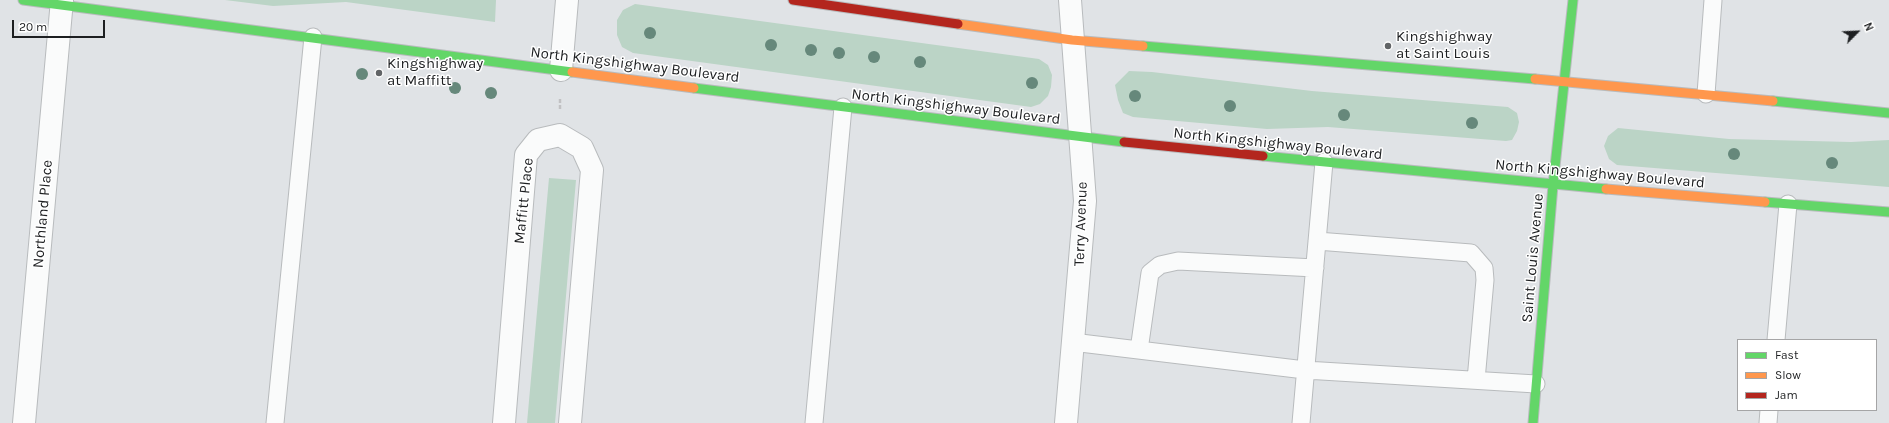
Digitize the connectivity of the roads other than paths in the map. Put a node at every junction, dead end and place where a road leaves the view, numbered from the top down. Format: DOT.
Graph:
graph roads {
  1 [pos="23,0"];
  2 [pos="567,0"];
  3 [pos="793,0"];
  4 [pos="1070,0"];
  5 [pos="1572,0"];
  6 [pos="1713,0"];
  7 [pos="62,2"];
  8 [pos="312,37"];
  9 [pos="1072,40"];
  10 [pos="561,70"];
  11 [pos="1565,83"];
  12 [pos="1706,94"];
  13 [pos="843,107"];
  14 [pos="1889,112"];
  15 [pos="1080,138"];
  16 [pos="1324,162"];
  17 [pos="1553,185"];
  18 [pos="1788,204"];
  19 [pos="1889,212"];
  20 [pos="1317,241"];
  21 [pos="1315,268"];
  22 [pos="1776,339"];
  23 [pos="1072,342"];
  24 [pos="1139,350"];
  25 [pos="1306,370"];
  26 [pos="1476,380"];
  27 [pos="1536,384"];
  28 [pos="1769,411"];
  29 [pos="24,423"];
  30 [pos="275,423"];
  31 [pos="504,423"];
  32 [pos="570,423"];
  33 [pos="814,423"];
  34 [pos="1066,423"];
  35 [pos="1301,423"];
  36 [pos="1533,423"];
  37 [pos="1768,423"];
  1 -- 7 [label="main road, North Kingshighway Boulevard"];
  2 -- 10 [label="street"];
  3 -- 9 [label="main road"];
  4 -- 9 [label="street, Terry Avenue"];
  5 -- 11 [label="main road, Saint Louis Avenue"];
  6 -- 12 [label="lane"];
  7 -- 8 [label="main road, North Kingshighway Boulevard"];
  7 -- 29 [label="street, Northland Place"];
  8 -- 10 [label="main road, North Kingshighway Boulevard"];
  8 -- 30 [label="lane"];
  9 -- 11 [label="main road"];
  9 -- 15 [label="street, Terry Avenue"];
  10 -- 13 [label="main road, North Kingshighway Boulevard"];
  11 -- 12 [label="main road"];
  11 -- 17 [label="main road, Saint Louis Avenue"];
  12 -- 14 [label="main road"];
  13 -- 15 [label="main road, North Kingshighway Boulevard"];
  13 -- 33 [label="lane"];
  15 -- 16 [label="main road, North Kingshighway Boulevard"];
  15 -- 23 [label="street, Terry Avenue"];
  16 -- 17 [label="main road, North Kingshighway Boulevard"];
  16 -- 20 [label="lane"];
  17 -- 18 [label="main road, North Kingshighway Boulevard"];
  17 -- 27 [label="main road, Saint Louis Avenue"];
  18 -- 19 [label="main road, North Kingshighway Boulevard"];
  18 -- 22 [label="lane"];
  20 -- 21 [label="lane"];
  20 -- 26 [label="lane"];
  21 -- 24 [label="lane"];
  21 -- 25 [label="lane"];
  23 -- 24 [label="lane"];
  23 -- 34 [label="street, Terry Avenue"];
  24 -- 25 [label="lane"];
  25 -- 26 [label="lane"];
  25 -- 35 [label="lane"];
  26 -- 27 [label="lane"];
  27 -- 36 [label="main road, Saint Louis Avenue"];
  28 -- 37 [label="lane"];
  31 -- 32 [label="street, Maffitt Place"];
}
